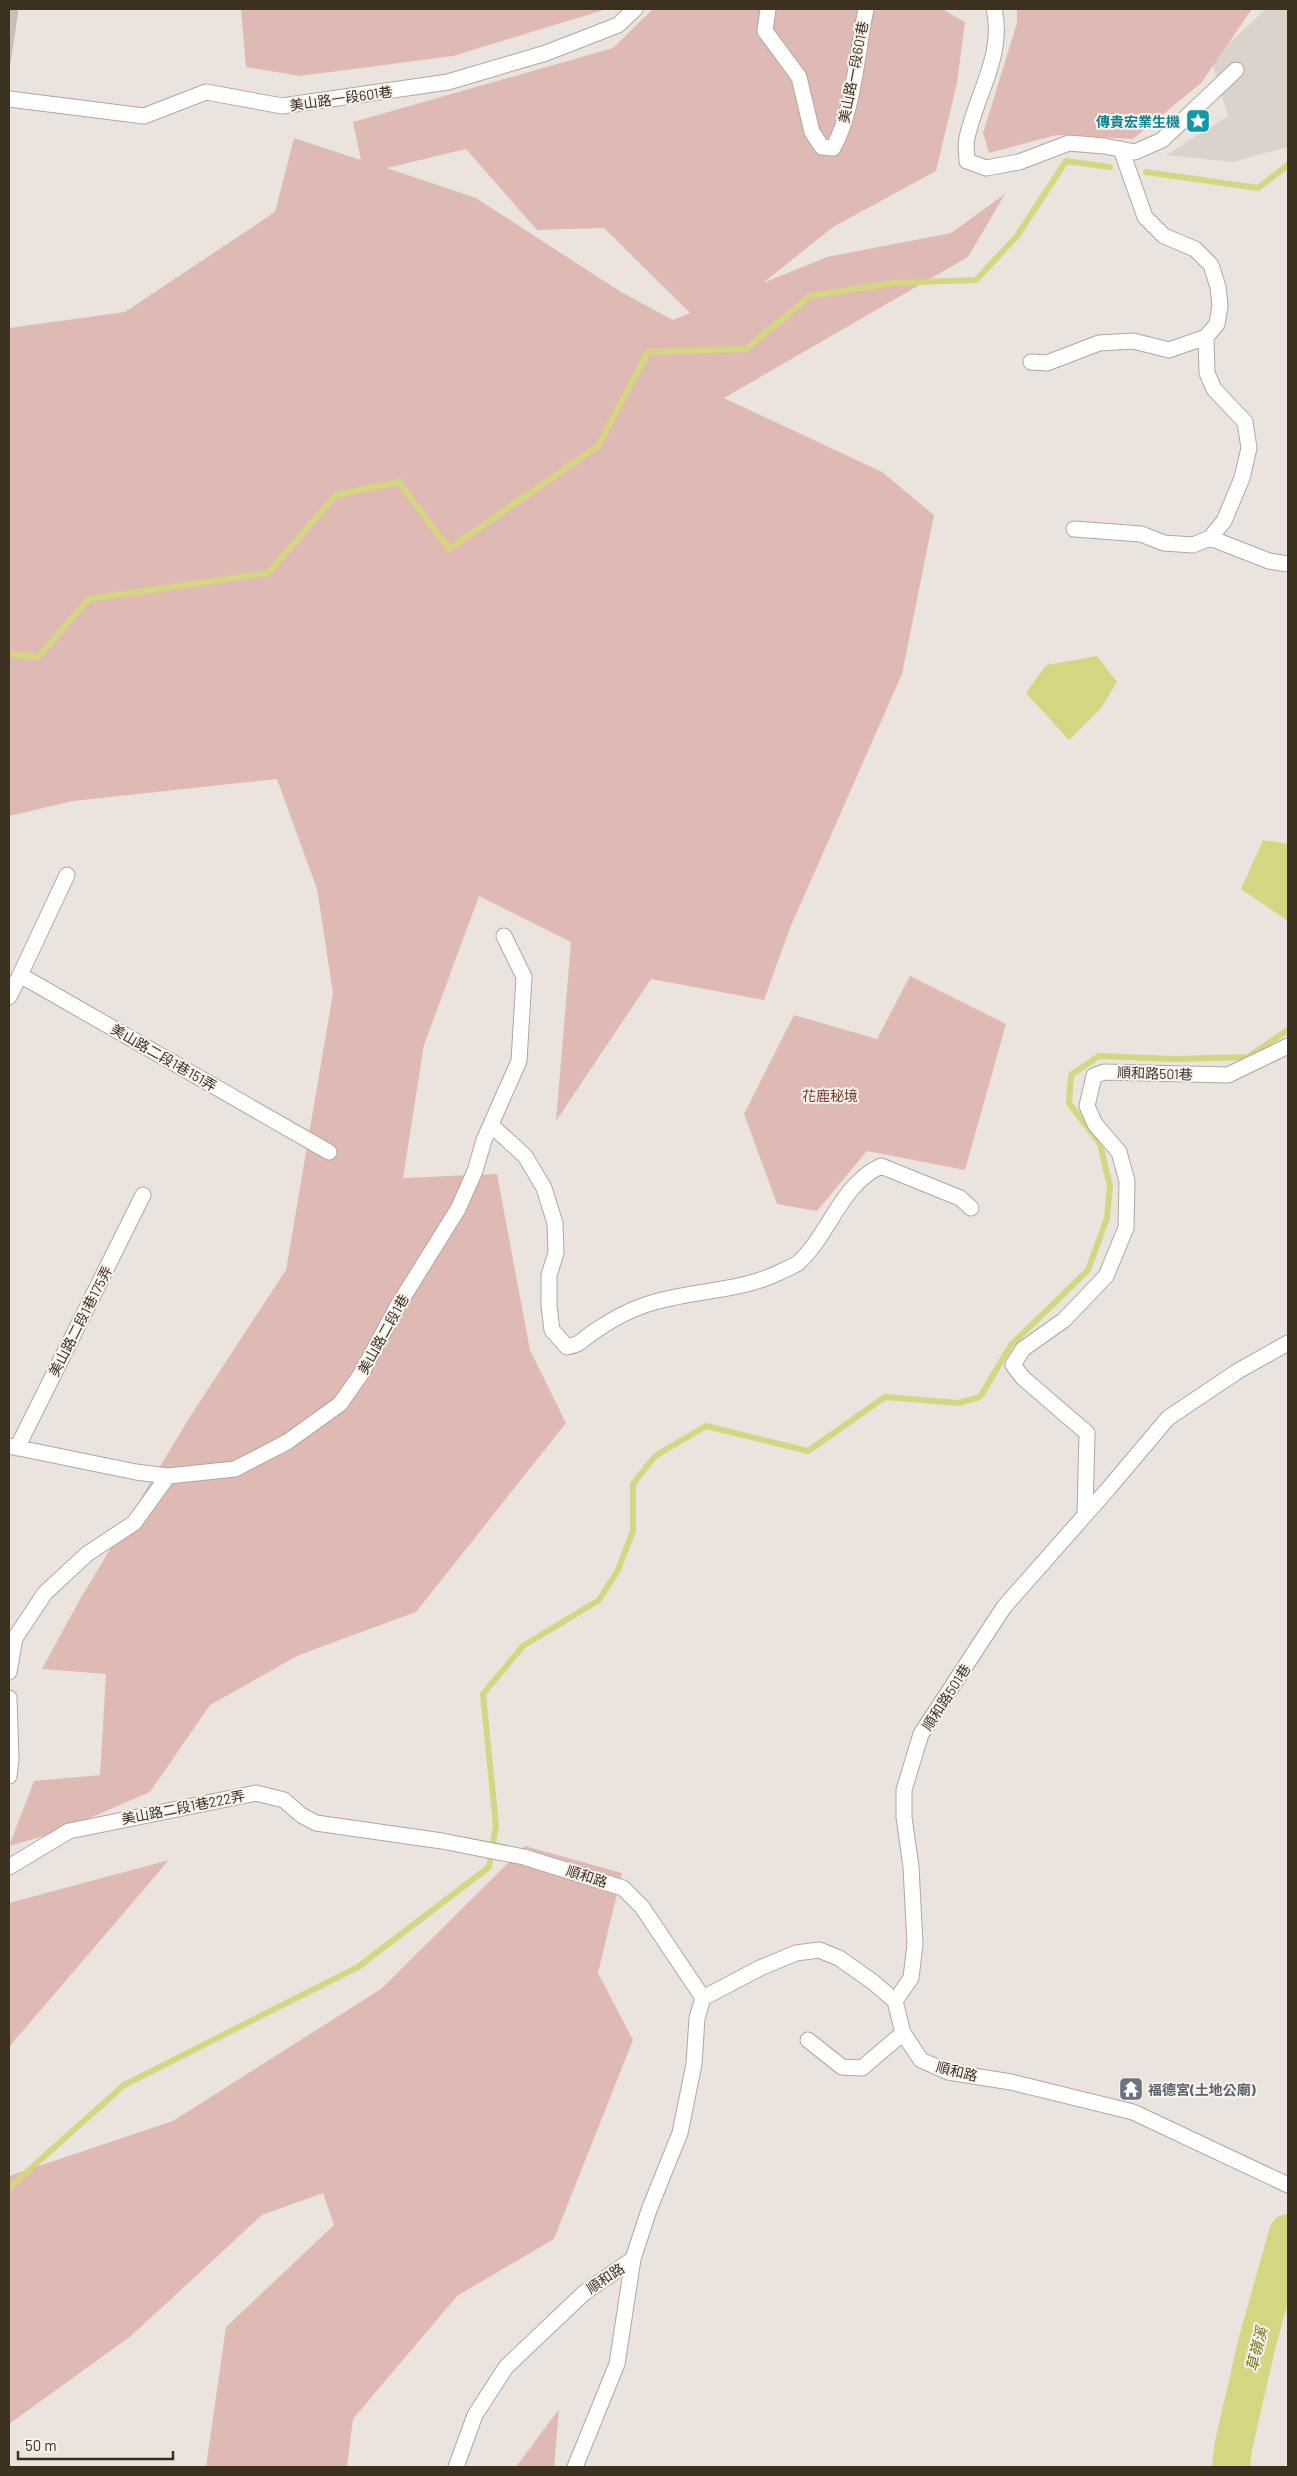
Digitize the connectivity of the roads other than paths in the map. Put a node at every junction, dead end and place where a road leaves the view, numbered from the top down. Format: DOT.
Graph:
graph roads {
  1 [pos="635,9"];
  2 [pos="768,9"];
  3 [pos="866,9"];
  4 [pos="994,9"];
  5 [pos="1236,70"];
  6 [pos="9,98"];
  7 [pos="1122,149"];
  8 [pos="1206,338"];
  9 [pos="1031,362"];
  10 [pos="1074,529"];
  11 [pos="1210,538"];
  12 [pos="1288,564"];
  13 [pos="67,875"];
  14 [pos="504,936"];
  15 [pos="20,975"];
  16 [pos="9,997"];
  17 [pos="1288,1046"];
  18 [pos="491,1125"];
  19 [pos="328,1152"];
  20 [pos="143,1195"];
  21 [pos="971,1208"];
  22 [pos="1288,1344"];
  23 [pos="13,1447"];
  24 [pos="168,1476"];
  25 [pos="1085,1514"];
  26 [pos="9,1672"];
  27 [pos="9,1698"];
  28 [pos="9,1776"];
  29 [pos="478,1847"];
  30 [pos="9,1867"];
  31 [pos="703,1998"];
  32 [pos="895,2001"];
  33 [pos="903,2034"];
  34 [pos="808,2040"];
  35 [pos="1288,2184"];
  36 [pos="634,2259"];
  37 [pos="456,2467"];
  38 [pos="575,2467"];
  1 -- 6 [label="street, 美山路一段601巷"];
  2 -- 3 [label="street, 美山路一段601巷"];
  4 -- 7 [label="street"];
  5 -- 7 [label="street"];
  7 -- 8 [label="street"];
  8 -- 9 [label="street"];
  8 -- 11 [label="street"];
  10 -- 11 [label="street"];
  11 -- 12 [label="street"];
  13 -- 15 [label="street"];
  14 -- 18 [label="street, 美山路二段1巷"];
  15 -- 16 [label="street"];
  15 -- 19 [label="street, 美山路二段1巷151弄"];
  17 -- 25 [label="street, 順和路501巷"];
  18 -- 21 [label="street"];
  18 -- 24 [label="street, 美山路二段1巷"];
  20 -- 23 [label="street, 美山路二段1巷175弄"];
  22 -- 25 [label="street, 順和路501巷"];
  23 -- 24 [label="street, 美山路二段1巷"];
  24 -- 26 [label="street"];
  25 -- 32 [label="street, 順和路501巷"];
  27 -- 28 [label="street"];
  29 -- 30 [label="street, 美山路二段1巷222弄"];
  29 -- 31 [label="street, 順和路"];
  31 -- 32 [label="street"];
  31 -- 36 [label="street, 順和路"];
  32 -- 33 [label="street, 順和路"];
  33 -- 34 [label="street"];
  33 -- 35 [label="street, 順和路"];
  36 -- 37 [label="street, 順和路"];
  36 -- 38 [label="street"];
}
